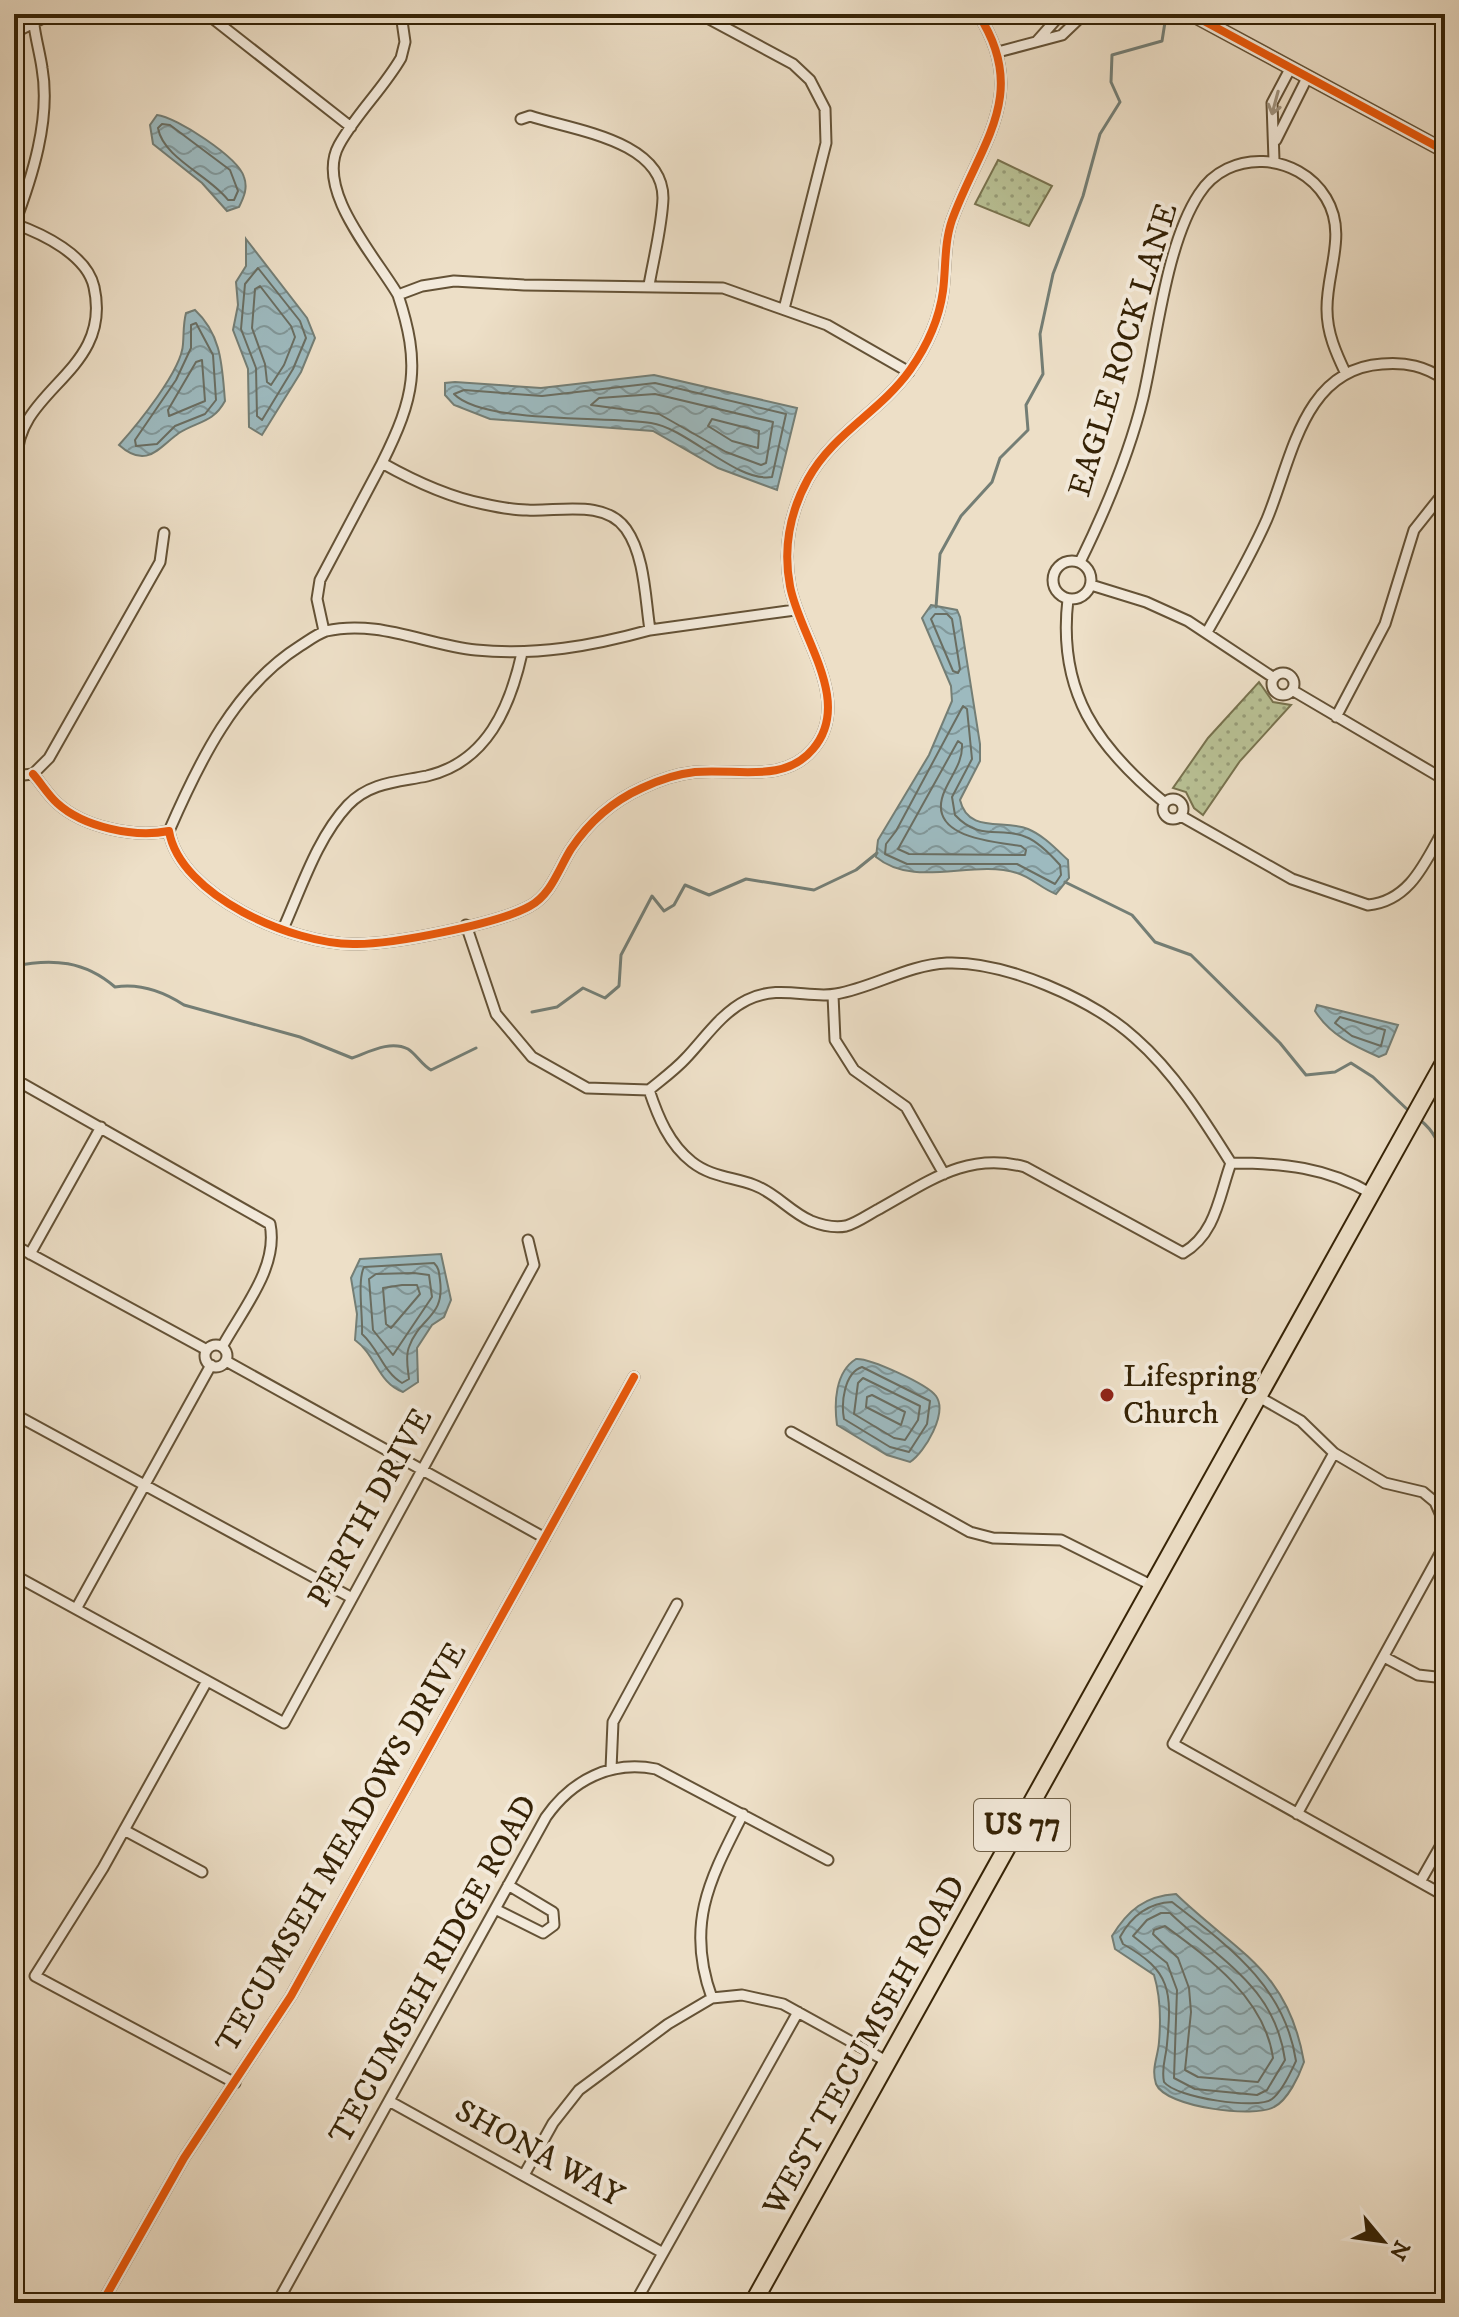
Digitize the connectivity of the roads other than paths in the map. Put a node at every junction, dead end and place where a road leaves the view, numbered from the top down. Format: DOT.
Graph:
graph roads {
  1 [pos="51,14"];
  2 [pos="207,14"];
  3 [pos="401,14"];
  4 [pos="700,14"];
  5 [pos="978,14"];
  6 [pos="1061,14"];
  7 [pos="1084,14"];
  8 [pos="1191,14"];
  9 [pos="34,25"];
  10 [pos="14,33"];
  11 [pos="1037,41"];
  12 [pos="998,52"];
  13 [pos="1290,69"];
  14 [pos="1307,78"];
  15 [pos="521,119"];
  16 [pos="351,127"];
  17 [pos="1276,140"];
  18 [pos="1445,151"];
  19 [pos="1274,160"];
  20 [pos="14,224"];
  21 [pos="649,285"];
  22 [pos="398,295"];
  23 [pos="784,309"];
  24 [pos="909,372"];
  25 [pos="1346,374"];
  26 [pos="1445,380"];
  27 [pos="17,459"];
  28 [pos="382,463"];
  29 [pos="1445,491"];
  30 [pos="164,533"];
  31 [pos="1080,562"];
  32 [pos="1091,585"];
  33 [pos="1068,599"];
  34 [pos="795,610"];
  35 [pos="650,630"];
  36 [pos="324,631"];
  37 [pos="1207,632"];
  38 [pos="522,653"];
  39 [pos="1274,678"];
  40 [pos="1292,690"];
  41 [pos="1336,717"];
  42 [pos="33,774"];
  43 [pos="14,776"];
  44 [pos="1445,780"];
  45 [pos="1445,827"];
  46 [pos="169,831"];
  47 [pos="466,925"];
  48 [pos="283,929"];
  49 [pos="833,995"];
  50 [pos="1442,1066"];
  51 [pos="23,1084"];
  52 [pos="649,1090"];
  53 [pos="101,1127"];
  54 [pos="1231,1163"];
  55 [pos="944,1174"];
  56 [pos="1372,1194"];
  57 [pos="528,1240"];
  58 [pos="14,1245"];
  59 [pos="30,1254"];
  60 [pos="222,1347"];
  61 [pos="207,1350"];
  62 [pos="226,1361"];
  63 [pos="211,1365"];
  64 [pos="634,1377"];
  65 [pos="1259,1397"];
  66 [pos="14,1414"];
  67 [pos="791,1432"];
  68 [pos="1334,1453"];
  69 [pos="422,1470"];
  70 [pos="144,1486"];
  71 [pos="545,1538"];
  72 [pos="14,1575"];
  73 [pos="1155,1587"];
  74 [pos="352,1598"];
  75 [pos="677,1604"];
  76 [pos="76,1609"];
  77 [pos="1384,1657"];
  78 [pos="1445,1678"];
  79 [pos="207,1681"];
  80 [pos="611,1769"];
  81 [pos="743,1814"];
  82 [pos="1297,1814"];
  83 [pos="124,1830"];
  84 [pos="1445,1838"];
  85 [pos="828,1860"];
  86 [pos="202,1872"];
  87 [pos="1420,1882"];
  88 [pos="508,1885"];
  89 [pos="1445,1896"];
  90 [pos="495,1909"];
  91 [pos="712,1998"];
  92 [pos="798,2012"];
  93 [pos="888,2062"];
  94 [pos="235,2083"];
  95 [pos="389,2101"];
  96 [pos="524,2175"];
  97 [pos="663,2253"];
  98 [pos="102,2303"];
  99 [pos="277,2303"];
  100 [pos="635,2303"];
  101 [pos="753,2303"];
  1 -- 9 [label="street"];
  2 -- 16 [label="street"];
  3 -- 16 [label="street"];
  4 -- 23 [label="street"];
  5 -- 12 [label="street"];
  6 -- 11 [label="street"];
  7 -- 11 [label="street"];
  8 -- 13 [label="street"];
  9 -- 10 [label="street"];
  9 -- 20 [label="street"];
  11 -- 12 [label="street"];
  12 -- 24 [label="street"];
  13 -- 14 [label="street"];
  13 -- 17 [label="street, one-way"];
  14 -- 17 [label="street"];
  14 -- 18 [label="street"];
  15 -- 21 [label="street"];
  16 -- 22 [label="street"];
  17 -- 19 [label="street"];
  19 -- 25 [label="street"];
  19 -- 31 [label="street, EAGLE ROCK LANE"];
  20 -- 27 [label="street"];
  21 -- 22 [label="street"];
  21 -- 23 [label="street"];
  22 -- 28 [label="street"];
  23 -- 24 [label="street"];
  24 -- 34 [label="street"];
  25 -- 26 [label="street"];
  25 -- 37 [label="street"];
  28 -- 35 [label="street"];
  28 -- 36 [label="street"];
  29 -- 41 [label="street"];
  30 -- 42 [label="street"];
  31 -- 32 [label="street"];
  31 -- 33 [label="street, EAGLE ROCK LANE"];
  32 -- 33 [label="street"];
  32 -- 37 [label="street"];
  33 -- 45 [label="street"];
  34 -- 35 [label="street"];
  34 -- 47 [label="street"];
  35 -- 38 [label="street"];
  36 -- 38 [label="street"];
  36 -- 46 [label="street"];
  37 -- 39 [label="street"];
  38 -- 48 [label="street"];
  39 -- 40 [label="street"];
  39 -- 40 [label="street"];
  40 -- 41 [label="street"];
  41 -- 44 [label="street"];
  42 -- 43 [label="street"];
  42 -- 46 [label="street"];
  46 -- 48 [label="street"];
  47 -- 48 [label="street"];
  47 -- 52 [label="street"];
  49 -- 52 [label="street"];
  49 -- 54 [label="street"];
  49 -- 55 [label="street"];
  50 -- 56 [label="main road, WEST TECUMSEH ROAD / US 77"];
  51 -- 53 [label="street"];
  52 -- 55 [label="street"];
  53 -- 59 [label="street"];
  53 -- 60 [label="street"];
  54 -- 55 [label="street"];
  54 -- 56 [label="street"];
  56 -- 65 [label="main road, WEST TECUMSEH ROAD / US 77"];
  57 -- 69 [label="street, PERTH DRIVE"];
  58 -- 59 [label="street"];
  59 -- 61 [label="street"];
  60 -- 61 [label="street"];
  60 -- 62 [label="street"];
  61 -- 63 [label="street"];
  62 -- 63 [label="street"];
  62 -- 69 [label="street"];
  63 -- 70 [label="street"];
  64 -- 71 [label="street, TECUMSEH MEADOWS DRIVE"];
  65 -- 68 [label="street"];
  65 -- 73 [label="main road, WEST TECUMSEH ROAD / US 77"];
  66 -- 70 [label="street"];
  67 -- 73 [label="street"];
  68 -- 77 [label="street"];
  68 -- 82 [label="street"];
  69 -- 71 [label="street"];
  69 -- 74 [label="street, PERTH DRIVE"];
  70 -- 74 [label="street"];
  70 -- 76 [label="street"];
  71 -- 94 [label="street, TECUMSEH MEADOWS DRIVE"];
  72 -- 76 [label="street"];
  73 -- 93 [label="main road, WEST TECUMSEH ROAD / US 77"];
  74 -- 79 [label="street, PERTH DRIVE"];
  75 -- 80 [label="street"];
  76 -- 79 [label="street"];
  77 -- 78 [label="street"];
  77 -- 82 [label="street"];
  79 -- 83 [label="street"];
  80 -- 81 [label="street, TECUMSEH RIDGE ROAD"];
  80 -- 88 [label="street, TECUMSEH RIDGE ROAD"];
  81 -- 85 [label="street, TECUMSEH RIDGE ROAD"];
  81 -- 91 [label="street"];
  82 -- 87 [label="street"];
  83 -- 86 [label="street"];
  83 -- 94 [label="street"];
  84 -- 87 [label="street"];
  87 -- 89 [label="street"];
  88 -- 90 [label="street, TECUMSEH RIDGE ROAD"];
  88 -- 90 [label="street"];
  90 -- 95 [label="street, TECUMSEH RIDGE ROAD"];
  91 -- 92 [label="street"];
  91 -- 96 [label="street"];
  92 -- 93 [label="street"];
  92 -- 97 [label="street"];
  93 -- 101 [label="main road, WEST TECUMSEH ROAD / US 77"];
  94 -- 98 [label="street, TECUMSEH MEADOWS DRIVE"];
  95 -- 96 [label="street, SHONA WAY"];
  95 -- 99 [label="street, TECUMSEH RIDGE ROAD"];
  96 -- 97 [label="street, SHONA WAY"];
  97 -- 100 [label="street"];
}
